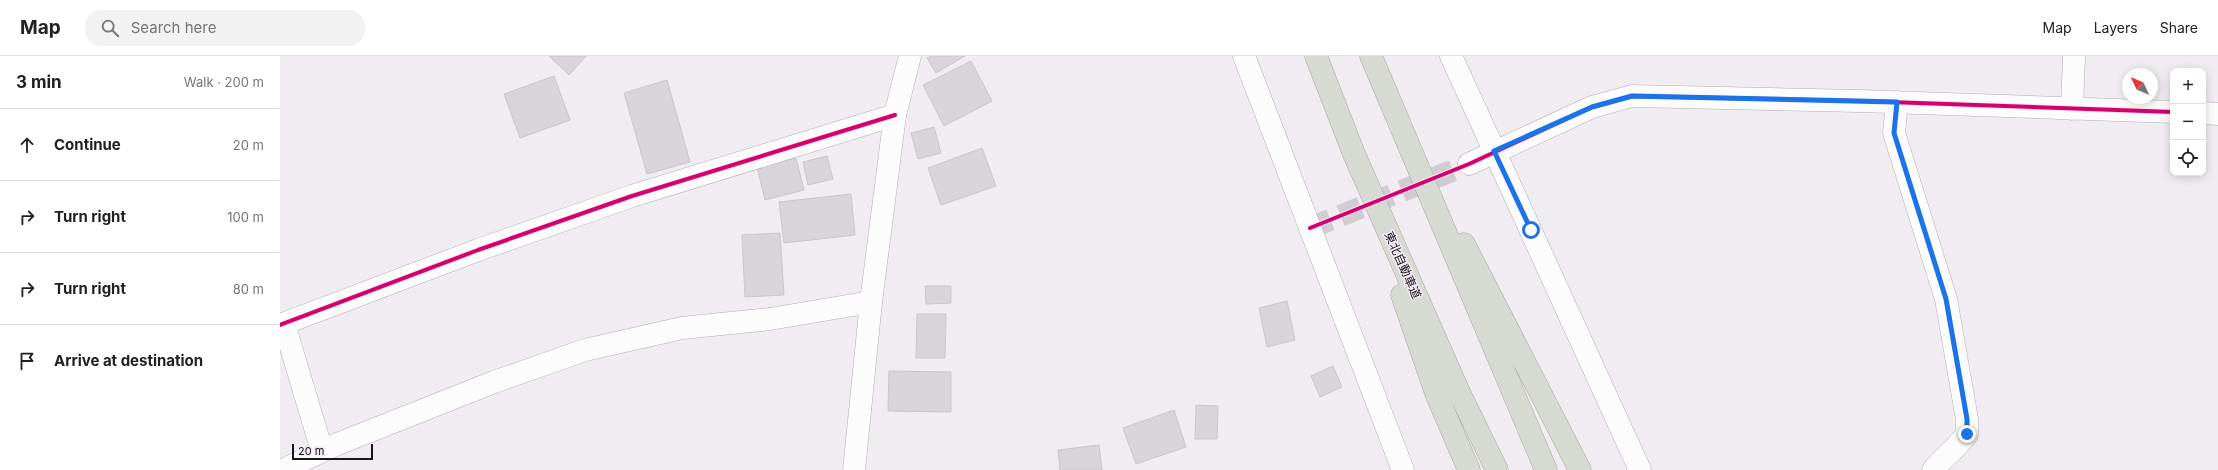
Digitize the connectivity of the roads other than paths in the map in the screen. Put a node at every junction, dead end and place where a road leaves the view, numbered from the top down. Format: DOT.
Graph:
graph roads {
  1 [pos="910,56"];
  2 [pos="1244,56"];
  3 [pos="1316,56"];
  4 [pos="1371,56"];
  5 [pos="1451,56"];
  6 [pos="2074,56"];
  7 [pos="1381,81"];
  8 [pos="1897,102"];
  9 [pos="2072,109"];
  10 [pos="2170,112"];
  11 [pos="2206,113"];
  12 [pos="2218,114"];
  13 [pos="895,115"];
  14 [pos="1494,151"];
  15 [pos="1354,154"];
  16 [pos="1469,164"];
  17 [pos="871,302"];
  18 [pos="282,324"];
  19 [pos="322,451"];
  20 [pos="283,470"];
  21 [pos="854,470"];
  22 [pos="1403,470"];
  23 [pos="1469,470"];
  24 [pos="1497,470"];
  25 [pos="1546,470"];
  26 [pos="1580,470"];
  27 [pos="1640,470"];
  28 [pos="1933,470"];
  1 -- 13 [label="street"];
  2 -- 22 [label="street"];
  3 -- 15 [label="highway, 東北自動車道"];
  4 -- 7 [label="highway"];
  5 -- 14 [label="street"];
  6 -- 9 [label="street"];
  7 -- 25 [label="highway"];
  7 -- 26 [label="highway"];
  8 -- 9 [label="street"];
  8 -- 14 [label="street"];
  8 -- 28 [label="street"];
  9 -- 10 [label="street"];
  11 -- 12 [label="street"];
  13 -- 17 [label="street"];
  13 -- 18 [label="street"];
  14 -- 16 [label="street"];
  14 -- 27 [label="street"];
  15 -- 23 [label="highway"];
  15 -- 24 [label="highway, 東北自動車道"];
  17 -- 19 [label="street"];
  17 -- 21 [label="street"];
  18 -- 19 [label="street"];
  19 -- 20 [label="street"];
}
